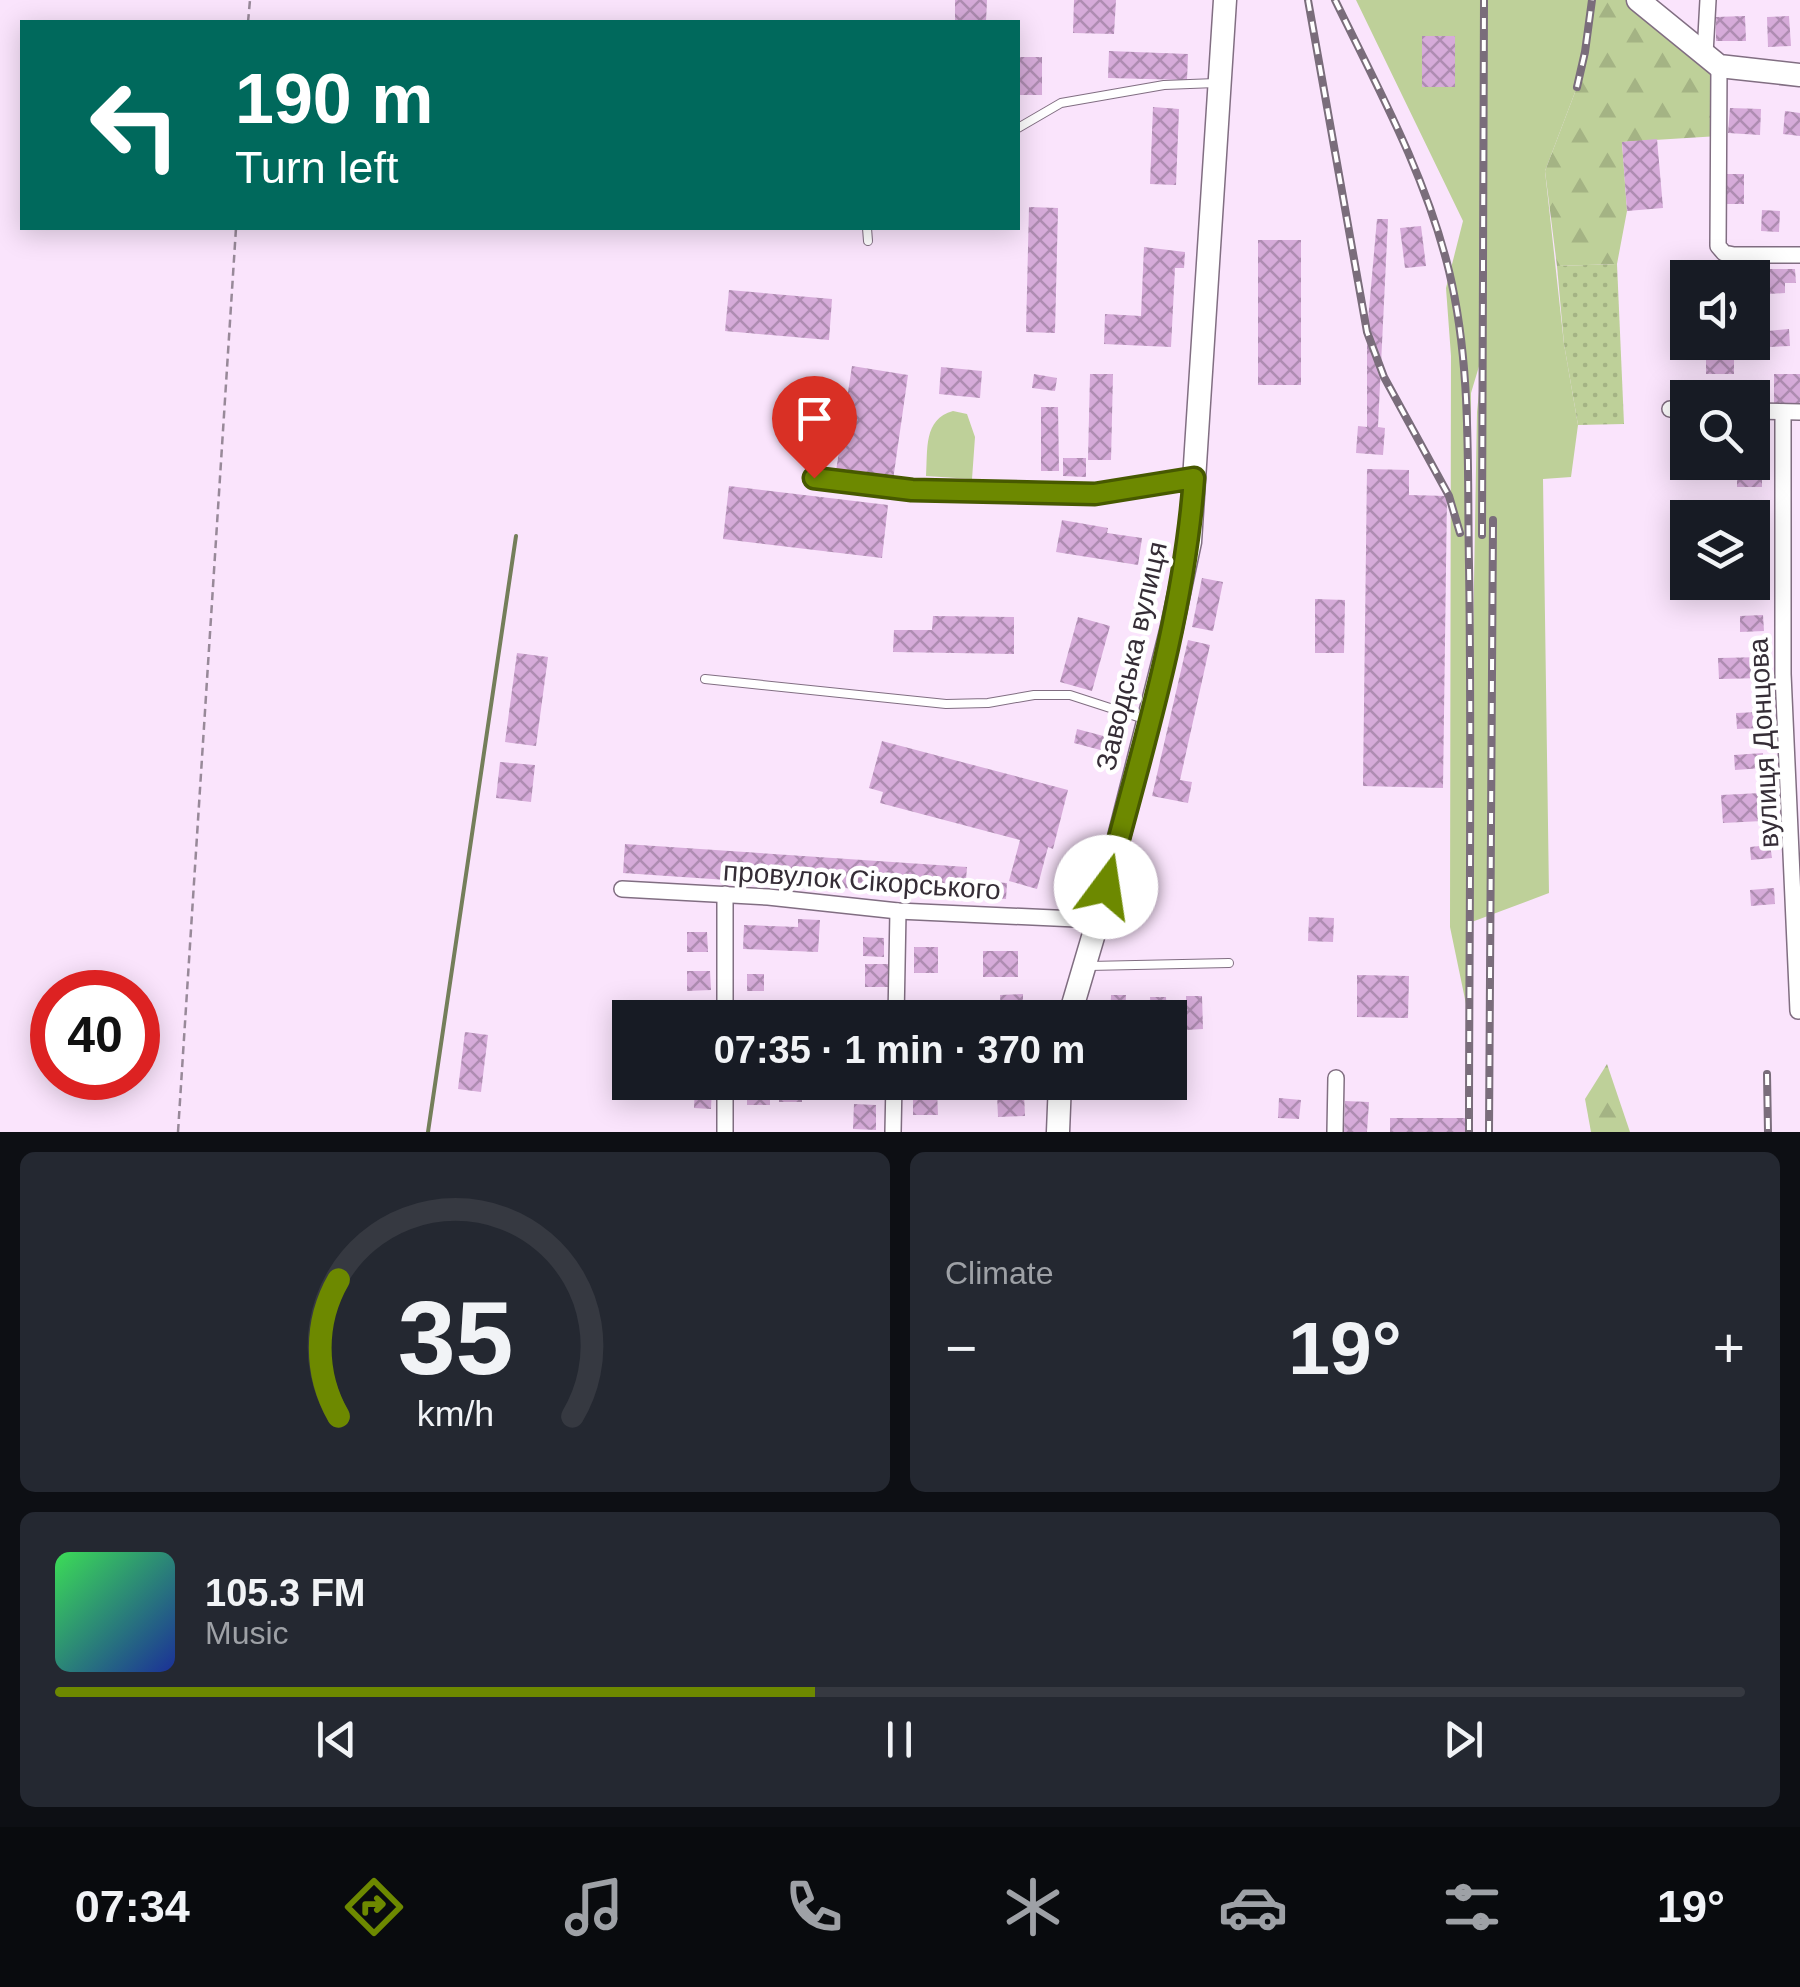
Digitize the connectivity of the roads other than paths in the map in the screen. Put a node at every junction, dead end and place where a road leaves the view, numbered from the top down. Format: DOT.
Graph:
graph roads {
  1 [pos="1225,0"];
  2 [pos="1638,0"];
  3 [pos="1708,0"];
  4 [pos="1712,60"];
  5 [pos="1800,75"];
  6 [pos="1221,83"];
  7 [pos="1020,127"];
  8 [pos="868,230"];
  9 [pos="868,241"];
  10 [pos="1800,255"];
  11 [pos="1770,412"];
  12 [pos="1783,412"];
  13 [pos="1800,412"];
  14 [pos="814,478"];
  15 [pos="1194,478"];
  16 [pos="1792,674"];
  17 [pos="704,679"];
  18 [pos="1148,720"];
  19 [pos="622,889"];
  20 [pos="725,894"];
  21 [pos="1798,898"];
  22 [pos="898,912"];
  23 [pos="1098,920"];
  24 [pos="1229,962"];
  25 [pos="1082,966"];
  26 [pos="725,1000"];
  27 [pos="896,1000"];
  28 [pos="1074,1000"];
  29 [pos="1798,1011"];
  30 [pos="1336,1078"];
  31 [pos="725,1100"];
  32 [pos="894,1100"];
  33 [pos="1059,1100"];
  34 [pos="725,1132"];
  35 [pos="893,1132"];
  36 [pos="1058,1132"];
  37 [pos="1334,1132"];
  1 -- 6 [label="street, Заводська вулиця"];
  2 -- 4 [label="street"];
  3 -- 4 [label="street"];
  4 -- 5 [label="street"];
  4 -- 10 [label="street"];
  6 -- 7 [label="lane"];
  6 -- 15 [label="street, Заводська вулиця"];
  8 -- 9 [label="lane"];
  11 -- 12 [label="street"];
  12 -- 13 [label="street"];
  12 -- 16 [label="street, вулиця Донцова"];
  14 -- 15 [label="lane"];
  15 -- 18 [label="street, Заводська вулиця"];
  16 -- 21 [label="street, вулиця Донцова"];
  17 -- 18 [label="lane"];
  18 -- 23 [label="street, Заводська вулиця"];
  19 -- 20 [label="street, провулок Сікорського"];
  20 -- 22 [label="street, провулок Сікорського"];
  20 -- 26 [label="street"];
  21 -- 29 [label="street, вулиця Донцова"];
  22 -- 23 [label="street, провулок Сікорського"];
  22 -- 27 [label="street"];
  23 -- 25 [label="street, Заводська вулиця"];
  24 -- 25 [label="lane"];
  25 -- 28 [label="street, Заводська вулиця"];
  30 -- 37 [label="street"];
  31 -- 34 [label="street"];
  32 -- 35 [label="street"];
  33 -- 36 [label="street"];
}
